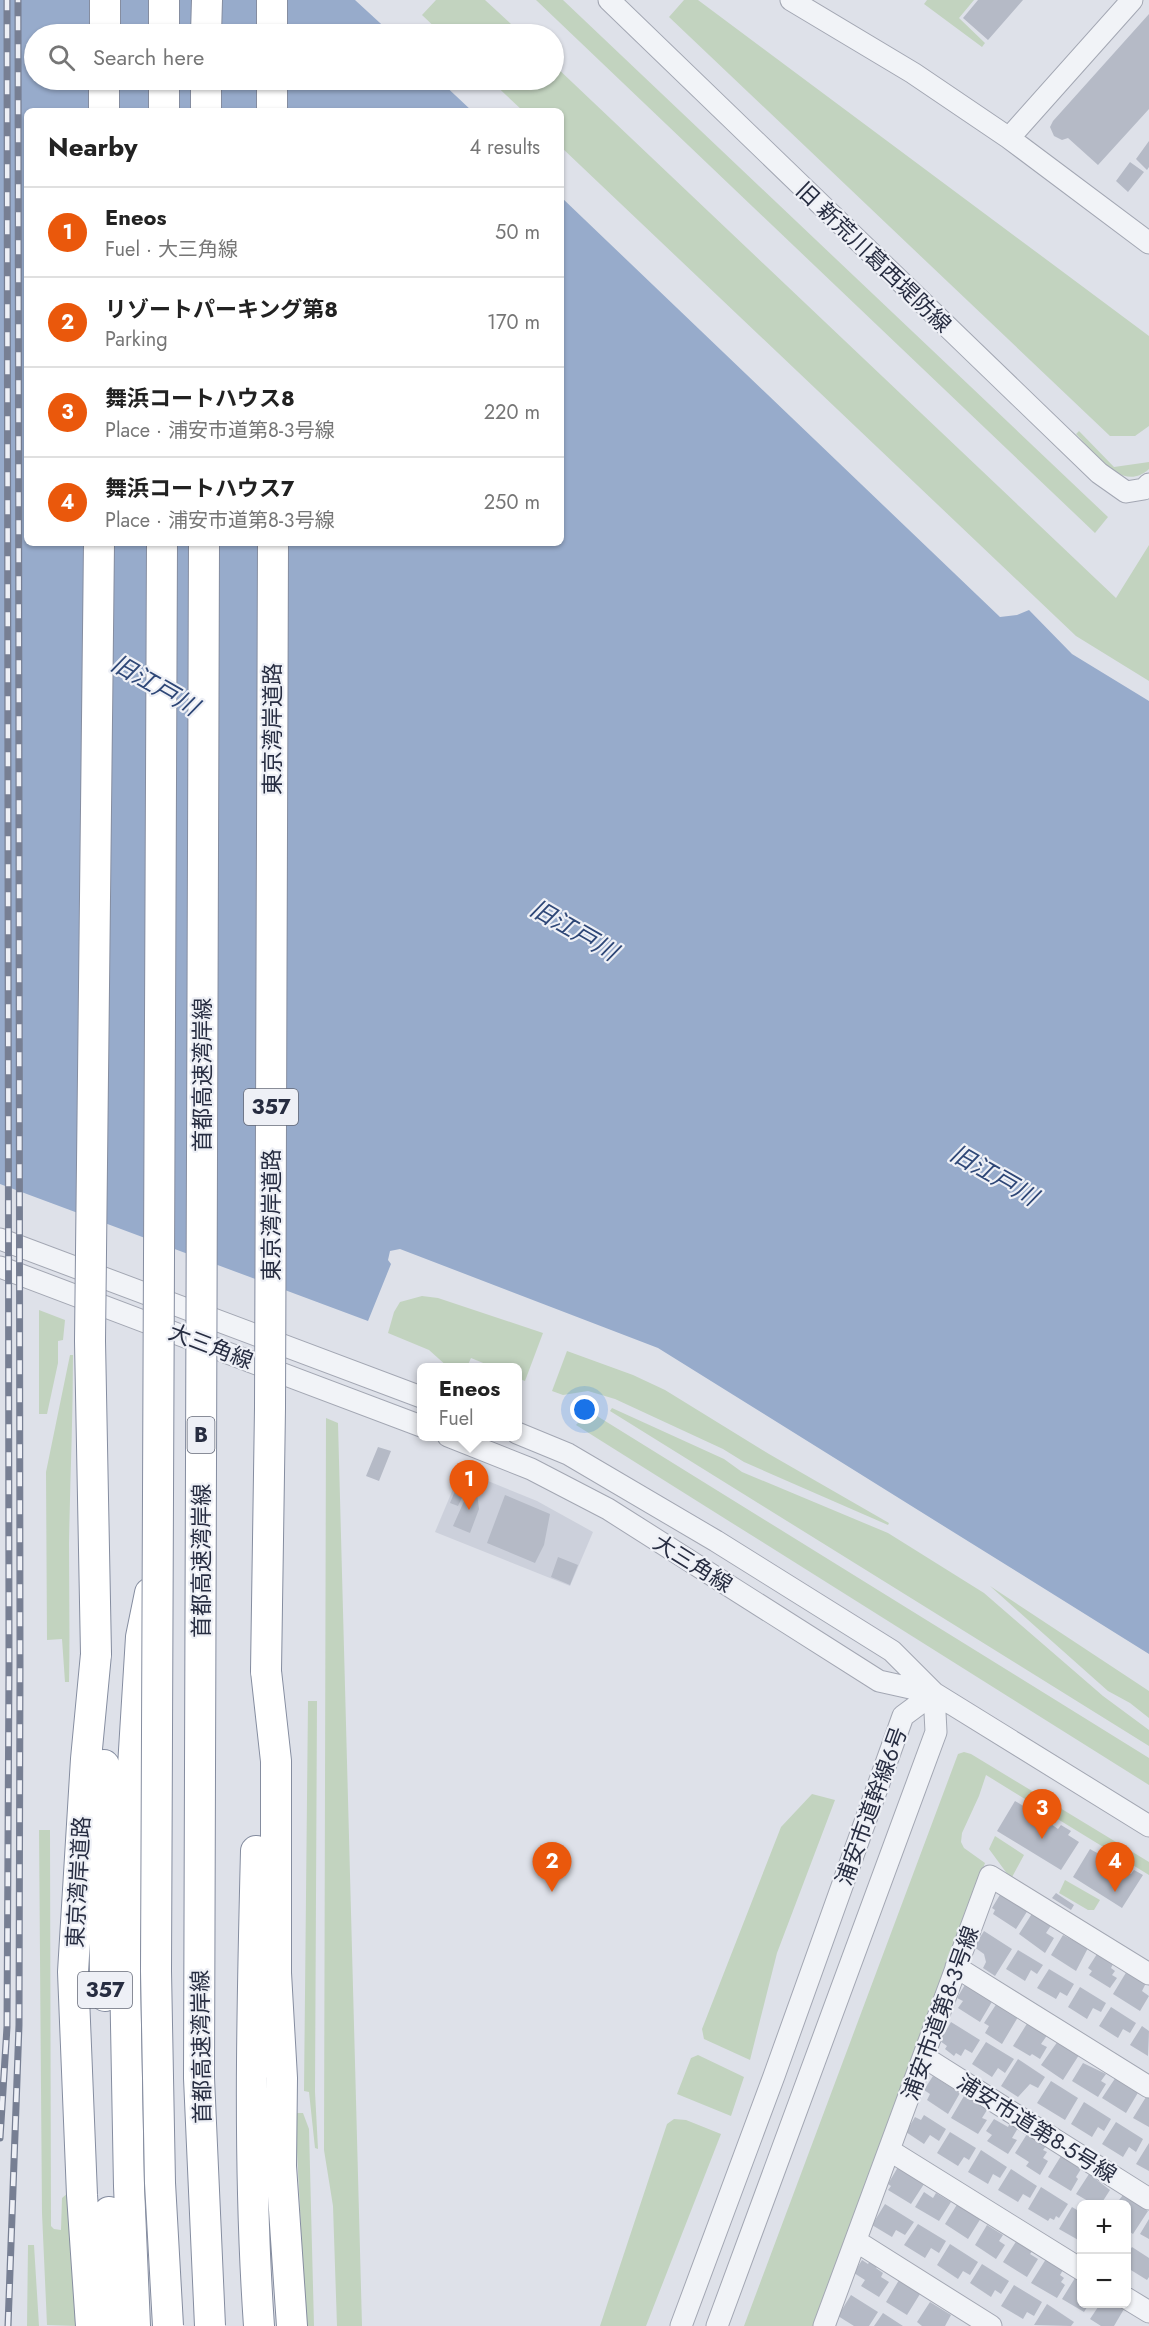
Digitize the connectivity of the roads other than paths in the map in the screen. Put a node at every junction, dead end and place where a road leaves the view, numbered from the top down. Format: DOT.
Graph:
graph roads {
  1 [pos="105,0"];
  2 [pos="164,0"];
  3 [pos="207,0"];
  4 [pos="272,0"];
  5 [pos="609,0"];
  6 [pos="791,0"];
  7 [pos="819,0"];
  8 [pos="1132,0"];
  9 [pos="105,24"];
  10 [pos="164,24"];
  11 [pos="206,24"];
  12 [pos="272,24"];
  13 [pos="913,73"];
  14 [pos="104,90"];
  15 [pos="164,90"];
  16 [pos="206,90"];
  17 [pos="272,90"];
  18 [pos="104,108"];
  19 [pos="164,108"];
  20 [pos="206,108"];
  21 [pos="272,108"];
  22 [pos="1009,138"];
  23 [pos="1149,243"];
  24 [pos="1149,484"];
  25 [pos="99,546"];
  26 [pos="162,546"];
  27 [pos="204,546"];
  28 [pos="273,546"];
  29 [pos="0,1239"];
  30 [pos="0,1267"];
  31 [pos="417,1395"];
  32 [pos="417,1424"];
  33 [pos="522,1435"];
  34 [pos="458,1441"];
  35 [pos="159,1549"];
  36 [pos="96,1654"];
  37 [pos="266,1671"];
  38 [pos="934,1693"];
  39 [pos="1149,1826"];
  40 [pos="956,1967"];
  41 [pos="1149,1974"];
  42 [pos="924,2058"];
  43 [pos="1149,2087"];
  44 [pos="889,2150"];
  45 [pos="1149,2199"];
  46 [pos="856,2241"];
  47 [pos="1077,2267"];
  48 [pos="1131,2301"];
  49 [pos="1149,2312"];
  50 [pos="91,2326"];
  51 [pos="116,2326"];
  52 [pos="135,2326"];
  53 [pos="168,2326"];
  54 [pos="210,2326"];
  55 [pos="259,2326"];
  56 [pos="292,2326"];
  57 [pos="681,2326"];
  58 [pos="717,2326"];
  59 [pos="824,2326"];
  60 [pos="991,2326"];
  1 -- 9 [label="highway"];
  2 -- 10 [label="highway"];
  3 -- 11 [label="highway"];
  4 -- 12 [label="highway"];
  5 -- 24 [label="street, 旧 新荒川葛西堤防線"];
  6 -- 13 [label="street"];
  7 -- 13 [label="street"];
  8 -- 22 [label="street"];
  13 -- 22 [label="street"];
  14 -- 18 [label="highway"];
  15 -- 19 [label="highway"];
  16 -- 20 [label="highway"];
  17 -- 21 [label="highway"];
  22 -- 23 [label="street"];
  25 -- 36 [label="highway, 東京湾岸道路 / 357, bridge"];
  26 -- 35 [label="highway, 首都高速湾岸線 / B, bridge"];
  27 -- 54 [label="highway, 首都高速湾岸線 / B, bridge"];
  28 -- 37 [label="highway, 東京湾岸道路 / 357, bridge"];
  29 -- 31 [label="street, 大三角線"];
  30 -- 32 [label="street, 大三角線"];
  33 -- 38 [label="street, 大三角線"];
  34 -- 38 [label="street, 大三角線"];
  35 -- 52 [label="highway, bridge"];
  35 -- 53 [label="highway, 首都高速湾岸線 / B, bridge"];
  36 -- 50 [label="highway, 東京湾岸道路 / 357"];
  36 -- 51 [label="highway, 東京湾岸道路 / 357"];
  37 -- 55 [label="highway, 東京湾岸道路 / 357"];
  37 -- 56 [label="highway, 東京湾岸道路 / 357"];
  38 -- 39 [label="street, 大三角線"];
  38 -- 57 [label="street, 浦安市道幹線6号"];
  38 -- 58 [label="street, 浦安市道幹線6号"];
  40 -- 41 [label="street, 浦安市道第8-３号線"];
  40 -- 42 [label="street, 浦安市道第8-３号線"];
  40 -- 43 [label="street"];
  42 -- 44 [label="street, 浦安市道第8-３号線"];
  42 -- 45 [label="street, 浦安市道第8-5号線"];
  44 -- 46 [label="street, 浦安市道第8-３号線"];
  44 -- 47 [label="street"];
  46 -- 59 [label="street, 浦安市道第8-３号線"];
  46 -- 60 [label="street"];
  48 -- 49 [label="street"];
}
